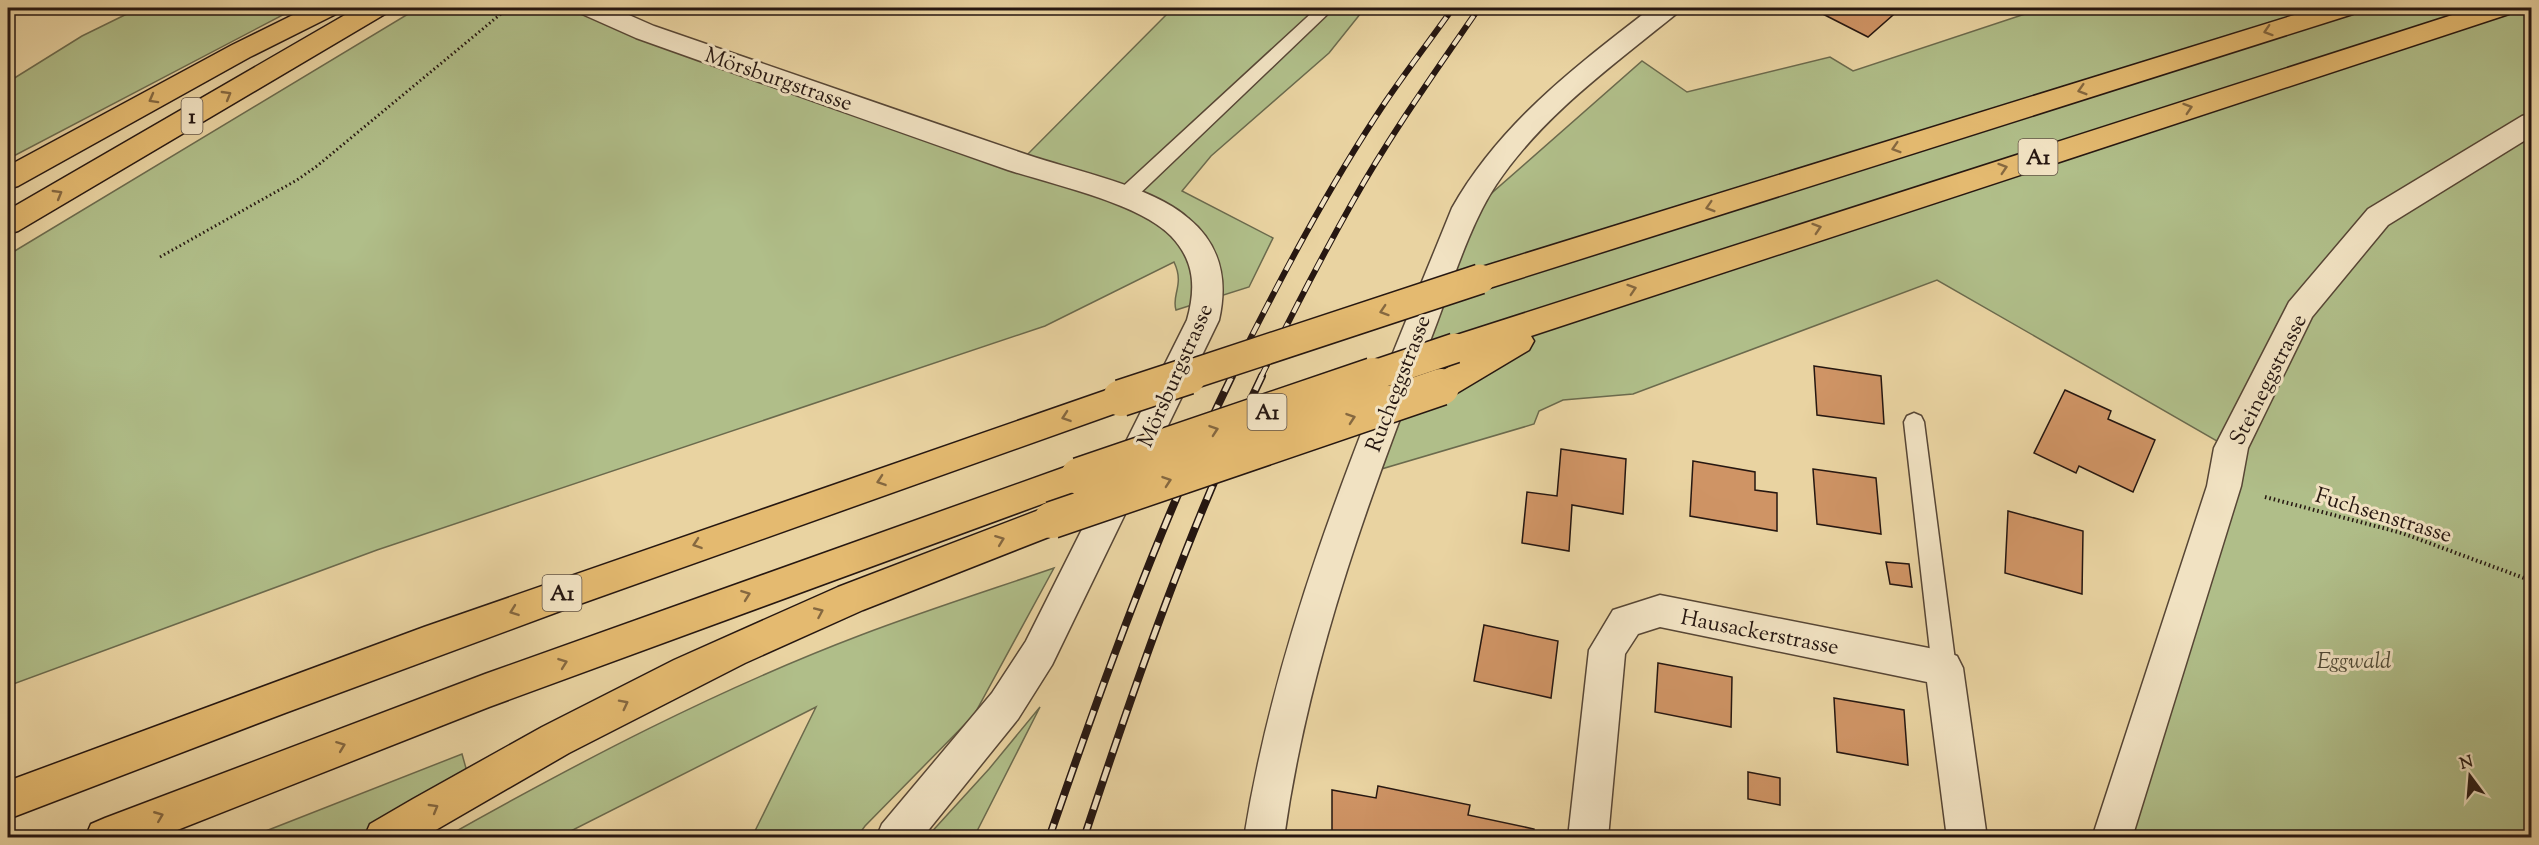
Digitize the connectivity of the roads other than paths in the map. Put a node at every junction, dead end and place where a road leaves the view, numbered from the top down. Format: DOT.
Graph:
graph roads {
  1 [pos="327,8"];
  2 [pos="376,8"];
  3 [pos="591,8"];
  4 [pos="1326,8"];
  5 [pos="1667,8"];
  6 [pos="2344,8"];
  7 [pos="2500,8"];
  8 [pos="2532,123"];
  9 [pos="8,179"];
  10 [pos="1125,196"];
  11 [pos="8,223"];
  12 [pos="1576,307"];
  13 [pos="1914,422"];
  14 [pos="1944,668"];
  15 [pos="8,800"];
  16 [pos="105,837"];
  17 [pos="384,837"];
  18 [pos="896,837"];
  19 [pos="1264,837"];
  20 [pos="1588,837"];
  21 [pos="1967,837"];
  22 [pos="2112,837"];
  1 -- 9 [label="main road, 1, one-way"];
  11 -- 2 [label="main road, 1, one-way"];
  3 -- 10 [label="street, Mörsburgstrasse"];
  4 -- 10 [label="lane"];
  5 -- 19 [label="street, Rucheggstrasse"];
  6 -- 15 [label="main road, A1, one-way, bridge"];
  12 -- 7 [label="main road, A1, one-way"];
  8 -- 22 [label="street, Steineggstrasse"];
  10 -- 18 [label="street, Mörsburgstrasse"];
  16 -- 12 [label="main road, A1, one-way, bridge"];
  17 -- 12 [label="main road, one-way, bridge"];
  13 -- 14 [label="lane"];
  14 -- 20 [label="street, Hausackerstrasse"];
  14 -- 21 [label="street"];
}
